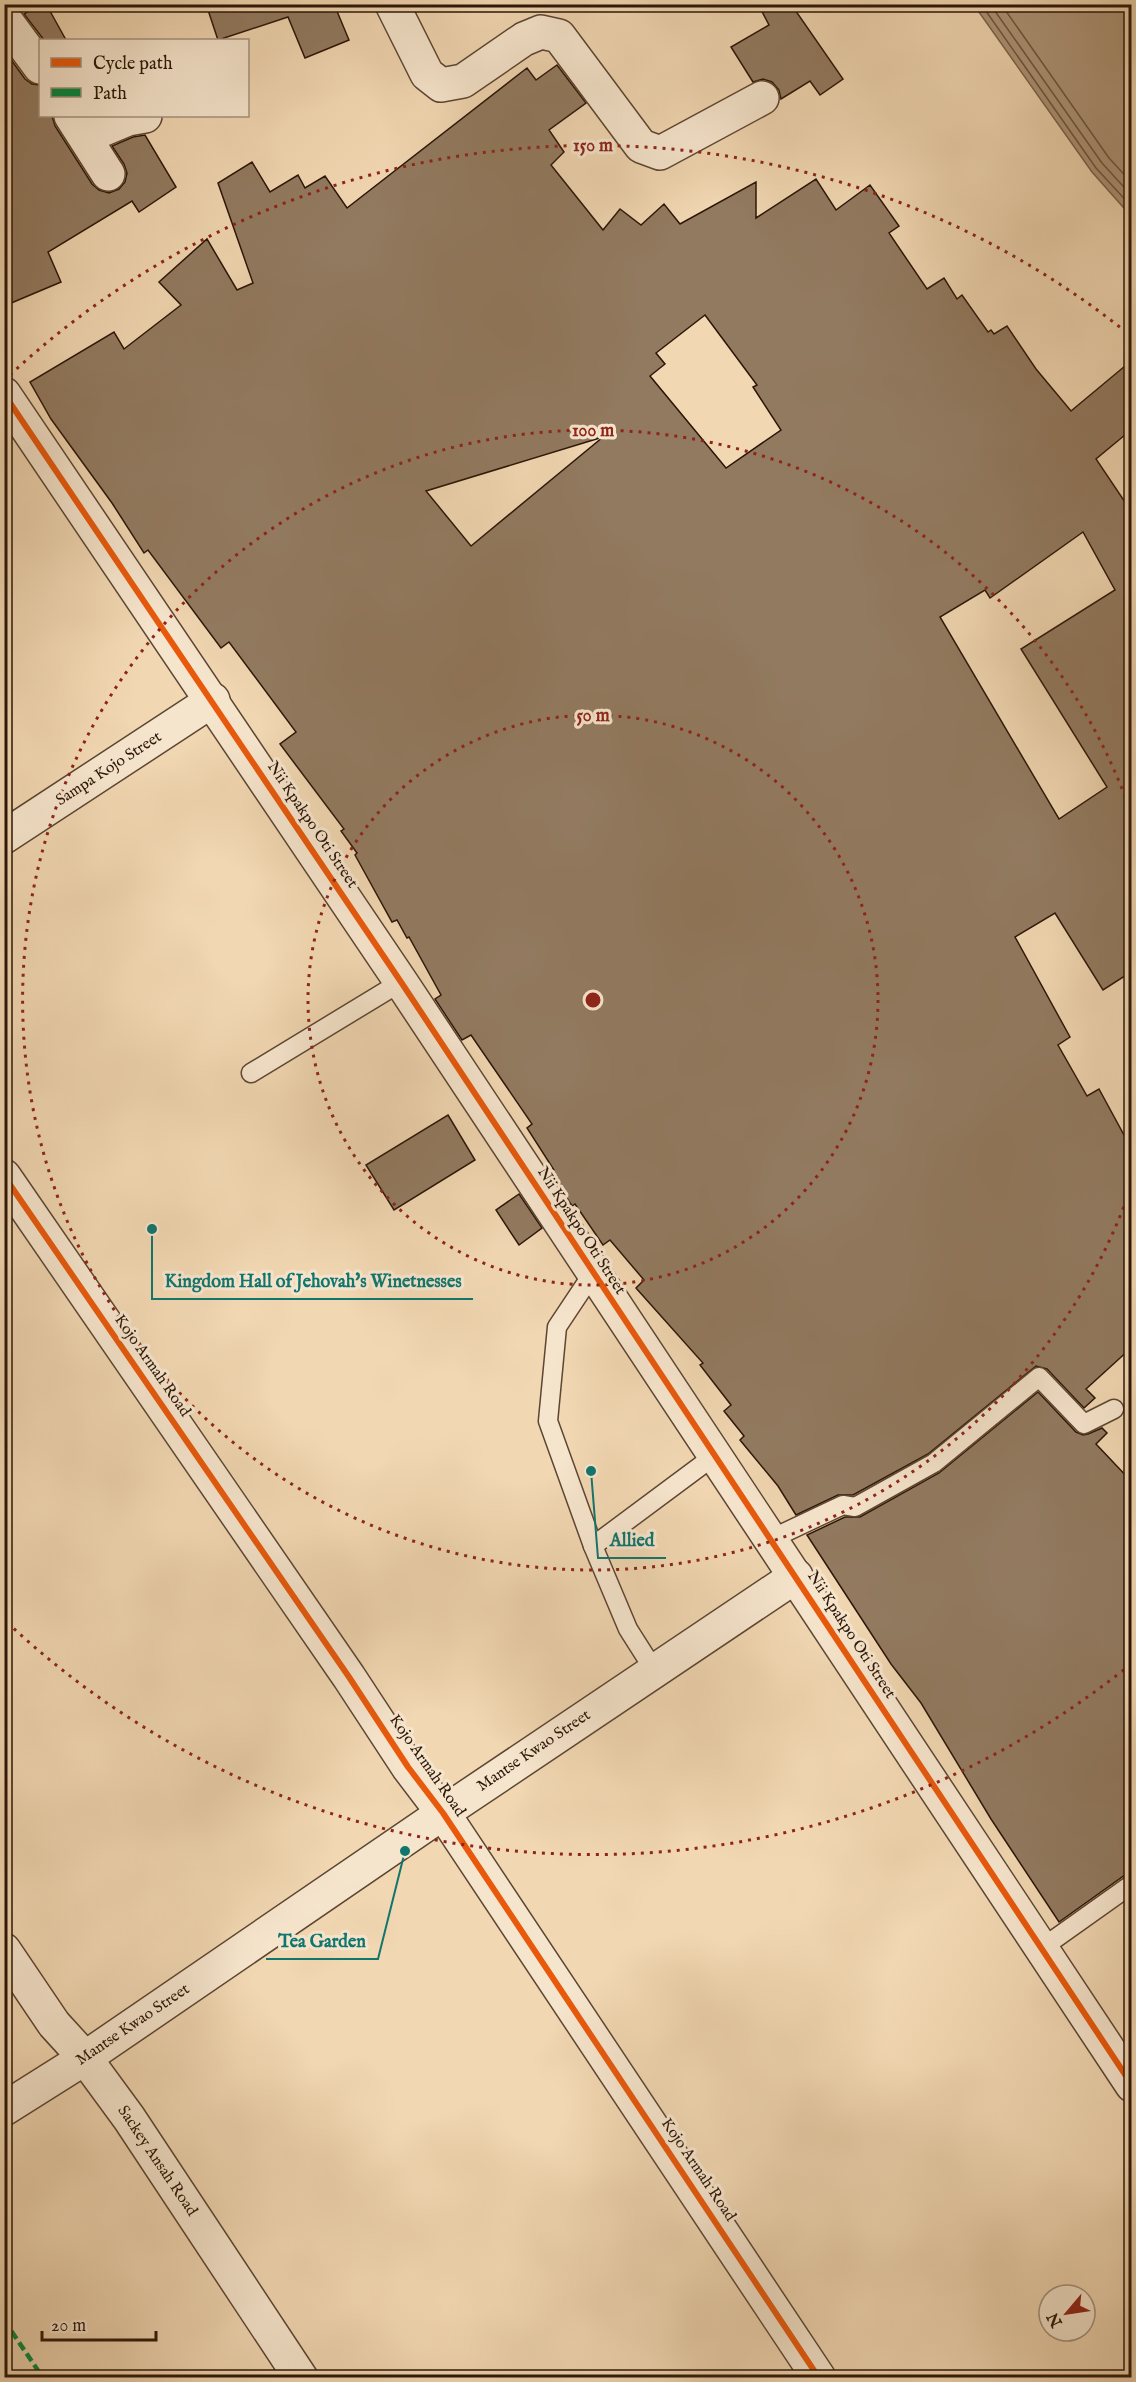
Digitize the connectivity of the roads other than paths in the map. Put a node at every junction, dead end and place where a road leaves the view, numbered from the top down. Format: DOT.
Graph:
graph roads {
  1 [pos="9,4"];
  2 [pos="392,4"];
  3 [pos="4,8"];
  4 [pos="4,18"];
  5 [pos="39,66"];
  6 [pos="762,98"];
  7 [pos="139,117"];
  8 [pos="78,126"];
  9 [pos="108,174"];
  10 [pos="4,394"];
  11 [pos="213,700"];
  12 [pos="4,837"];
  13 [pos="401,982"];
  14 [pos="251,1073"];
  15 [pos="4,1176"];
  16 [pos="592,1273"];
  17 [pos="1114,1409"];
  18 [pos="714,1456"];
  19 [pos="771,1539"];
  20 [pos="593,1546"];
  21 [pos="796,1575"];
  22 [pos="654,1670"];
  23 [pos="443,1813"];
  24 [pos="1131,1884"];
  25 [pos="1042,1948"];
  26 [pos="4,1950"];
  27 [pos="85,2058"];
  28 [pos="1131,2085"];
  29 [pos="4,2109"];
  30 [pos="302,2378"];
  31 [pos="819,2378"];
  1 -- 3 [label="street"];
  2 -- 6 [label="street"];
  4 -- 5 [label="street"];
  7 -- 8 [label="street"];
  8 -- 9 [label="street"];
  10 -- 11 [label="street, Nii Kpakpo Oti Street"];
  11 -- 12 [label="street, Sampa Kojo Street"];
  11 -- 13 [label="street, Nii Kpakpo Oti Street"];
  13 -- 14 [label="lane"];
  13 -- 16 [label="street, Nii Kpakpo Oti Street"];
  15 -- 23 [label="street, Kojo Armah Road"];
  16 -- 18 [label="street, Nii Kpakpo Oti Street"];
  16 -- 20 [label="lane"];
  17 -- 19 [label="lane"];
  18 -- 19 [label="street, Nii Kpakpo Oti Street"];
  18 -- 20 [label="lane"];
  19 -- 21 [label="street, Nii Kpakpo Oti Street"];
  20 -- 22 [label="lane"];
  21 -- 22 [label="street, Mantse Kwao Street"];
  21 -- 25 [label="street, Nii Kpakpo Oti Street"];
  22 -- 23 [label="street, Mantse Kwao Street"];
  23 -- 27 [label="street, Mantse Kwao Street"];
  23 -- 31 [label="street, Kojo Armah Road"];
  24 -- 25 [label="lane"];
  25 -- 28 [label="street, Nii Kpakpo Oti Street"];
  26 -- 27 [label="street, Sackey Ansah Road"];
  27 -- 29 [label="street, Mantse Kwao Street"];
  27 -- 30 [label="street, Sackey Ansah Road"];
}
